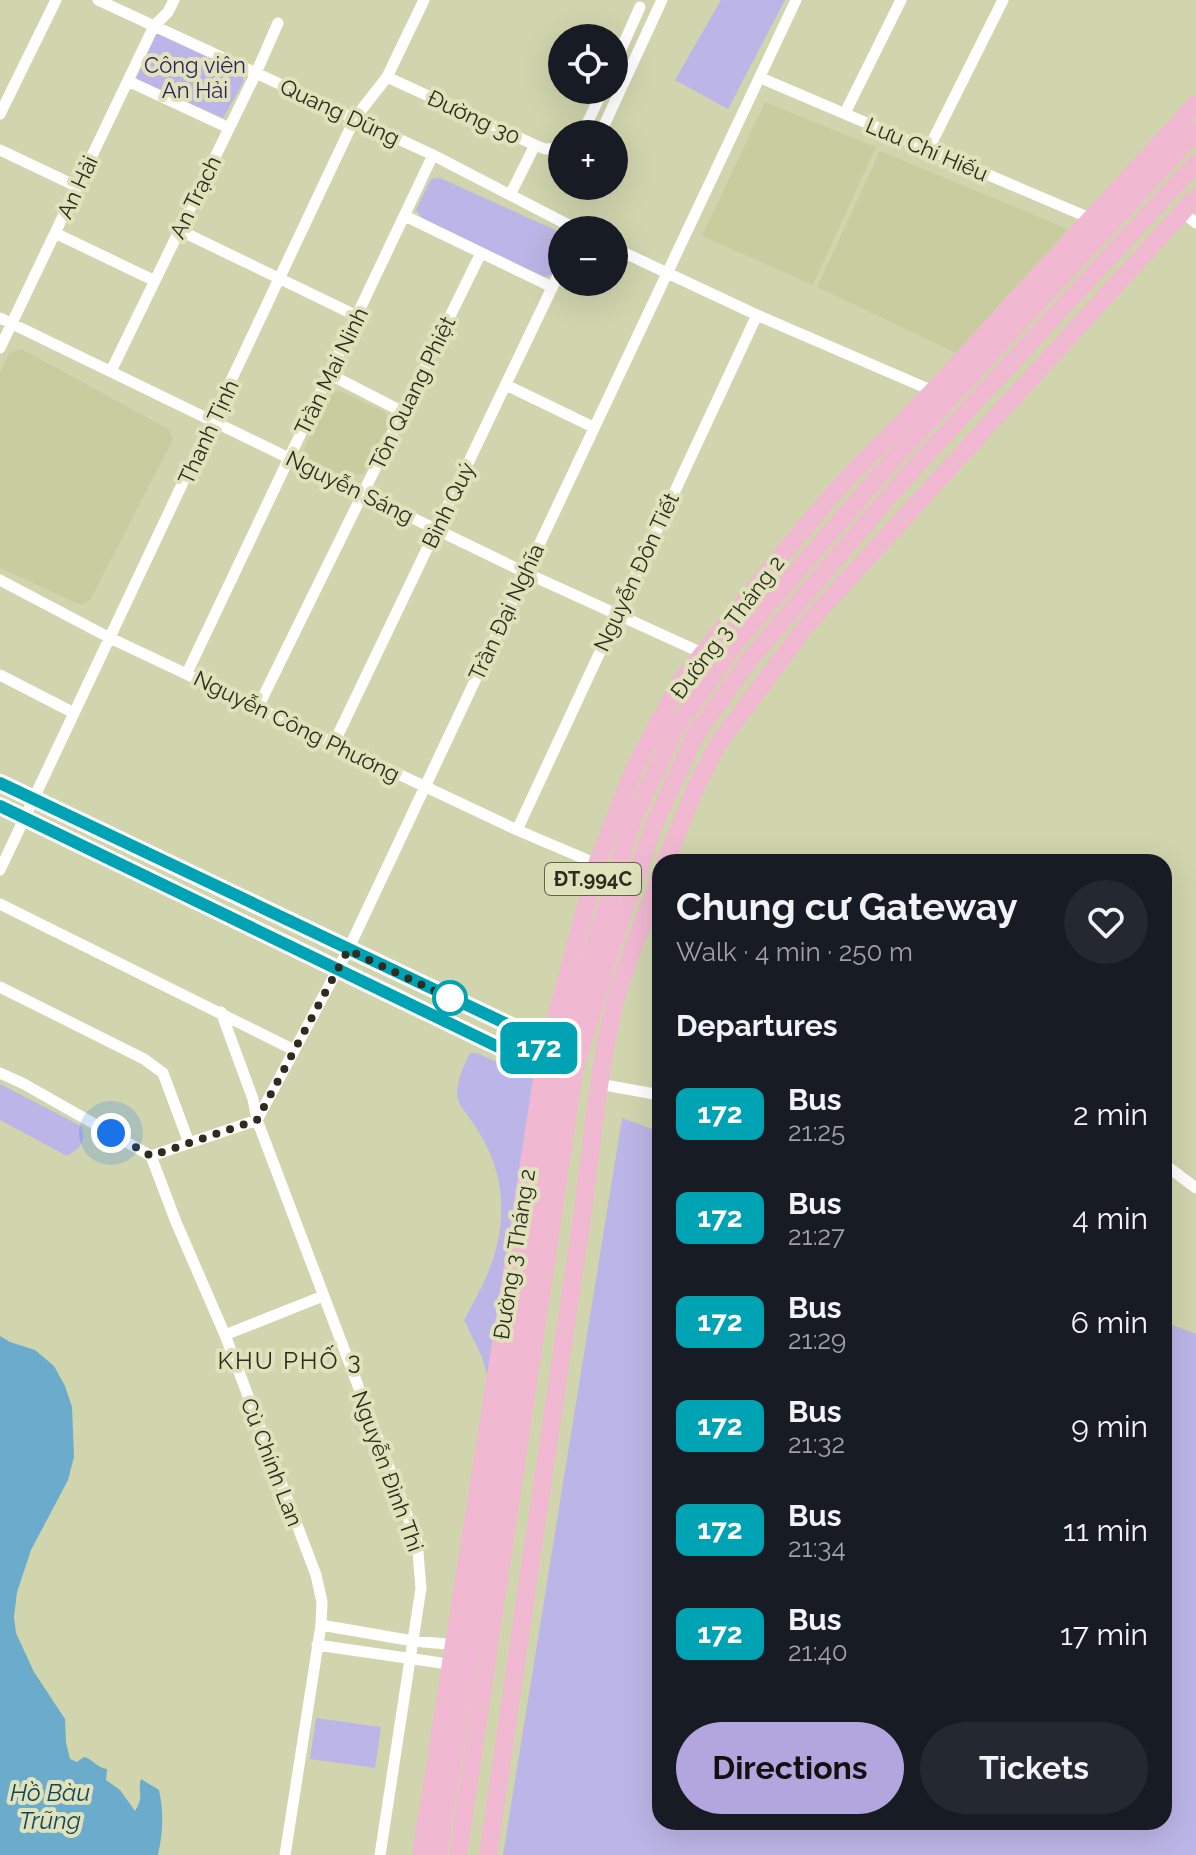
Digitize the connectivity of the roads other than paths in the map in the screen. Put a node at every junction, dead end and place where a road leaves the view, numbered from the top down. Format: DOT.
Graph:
graph roads {
  1 [pos="56,0"];
  2 [pos="98,0"];
  3 [pos="174,0"];
  4 [pos="424,0"];
  5 [pos="662,0"];
  6 [pos="796,0"];
  7 [pos="901,0"];
  8 [pos="1003,0"];
  9 [pos="640,7"];
  10 [pos="278,23"];
  11 [pos="154,26"];
  12 [pos="628,34"];
  13 [pos="256,73"];
  14 [pos="387,77"];
  15 [pos="761,78"];
  16 [pos="128,81"];
  17 [pos="1196,104"];
  18 [pos="845,113"];
  19 [pos="0,114"];
  20 [pos="355,118"];
  21 [pos="606,120"];
  22 [pos="229,128"];
  23 [pos="1196,131"];
  24 [pos="535,145"];
  25 [pos="548,149"];
  26 [pos="0,150"];
  27 [pos="928,150"];
  28 [pos="433,155"];
  29 [pos="1196,163"];
  30 [pos="1147,170"];
  31 [pos="78,187"];
  32 [pos="510,195"];
  33 [pos="1196,197"];
  34 [pos="405,216"];
  35 [pos="551,216"];
  36 [pos="1189,218"];
  37 [pos="1100,224"];
  38 [pos="179,230"];
  39 [pos="1133,231"];
  40 [pos="55,233"];
  41 [pos="1151,247"];
  42 [pos="481,253"];
  43 [pos="628,255"];
  44 [pos="666,273"];
  45 [pos="155,281"];
  46 [pos="280,281"];
  47 [pos="548,285"];
  48 [pos="548,296"];
  49 [pos="757,315"];
  50 [pos="357,316"];
  51 [pos="0,318"];
  52 [pos="12,324"];
  53 [pos="0,348"];
  54 [pos="111,371"];
  55 [pos="329,374"];
  56 [pos="506,385"];
  57 [pos="940,397"];
  58 [pos="403,412"];
  59 [pos="213,422"];
  60 [pos="593,427"];
  61 [pos="289,458"];
  62 [pos="363,493"];
  63 [pos="437,529"];
  64 [pos="524,572"];
  65 [pos="0,580"];
  66 [pos="615,615"];
  67 [pos="110,638"];
  68 [pos="702,653"];
  69 [pos="187,673"];
  70 [pos="0,675"];
  71 [pos="258,707"];
  72 [pos="74,713"];
  73 [pos="334,743"];
  74 [pos="679,772"];
  75 [pos="700,780"];
  76 [pos="0,783"];
  77 [pos="425,787"];
  78 [pos="34,799"];
  79 [pos="24,818"];
  80 [pos="517,830"];
  81 [pos="669,854"];
  82 [pos="597,864"];
  83 [pos="639,867"];
  84 [pos="0,870"];
  85 [pos="652,870"];
  86 [pos="652,901"];
  87 [pos="0,904"];
  88 [pos="348,950"];
  89 [pos="633,950"];
  90 [pos="610,951"];
  91 [pos="338,969"];
  92 [pos="0,987"];
  93 [pos="221,1012"];
  94 [pos="294,1050"];
  95 [pos="555,1059"];
  96 [pos="0,1073"];
  97 [pos="599,1084"];
  98 [pos="652,1094"];
  99 [pos="257,1120"];
  100 [pos="189,1143"];
  101 [pos="151,1156"];
  102 [pos="1172,1170"];
  103 [pos="1196,1188"];
  104 [pos="323,1296"];
  105 [pos="225,1335"];
  106 [pos="321,1625"];
  107 [pos="413,1641"];
  108 [pos="317,1645"];
  109 [pos="462,1646"];
  110 [pos="411,1659"];
  111 [pos="459,1666"];
  112 [pos="285,1855"];
  113 [pos="380,1855"];
  114 [pos="421,1855"];
  115 [pos="438,1855"];
  116 [pos="458,1855"];
  117 [pos="488,1855"];
  1 -- 19 [label="street"];
  2 -- 11 [label="street, Quang Dũng"];
  3 -- 11 [label="street, An Hải"];
  4 -- 14 [label="street, Thanh Tịnh"];
  5 -- 21 [label="street"];
  6 -- 15 [label="street, Trần Đại Nghĩa"];
  7 -- 18 [label="street"];
  8 -- 27 [label="street"];
  9 -- 12 [label="street"];
  10 -- 13 [label="street, An Trạch"];
  11 -- 13 [label="street, Quang Dũng"];
  11 -- 16 [label="street, An Hải"];
  13 -- 20 [label="street, Quang Dũng"];
  13 -- 22 [label="street, An Trạch"];
  14 -- 20 [label="street, Thanh Tịnh"];
  14 -- 24 [label="street, Đường 30"];
  15 -- 18 [label="street, Lưu Chí Hiếu"];
  15 -- 44 [label="street, Trần Đại Nghĩa"];
  16 -- 22 [label="street"];
  16 -- 31 [label="street, An Hải"];
  17 -- 30 [label="main road, Đường 3 Tháng 2 / ĐT.994C"];
  18 -- 27 [label="street, Lưu Chí Hiếu"];
  20 -- 28 [label="street, Quang Dũng"];
  20 -- 46 [label="street, Thanh Tịnh"];
  22 -- 38 [label="street, An Trạch"];
  23 -- 30 [label="main road, Đường 3 Tháng 2 / ĐT.994C"];
  24 -- 25 [label="street, Đường 30"];
  24 -- 32 [label="street"];
  26 -- 31 [label="street"];
  27 -- 37 [label="street, Lưu Chí Hiếu"];
  28 -- 32 [label="street, Quang Dũng"];
  28 -- 34 [label="street, Trần Mai Ninh"];
  29 -- 39 [label="main road, Đường 3 Tháng 2 / ĐT.994C"];
  30 -- 37 [label="main road, Đường 3 Tháng 2 / ĐT.994C"];
  31 -- 40 [label="street, An Hải"];
  32 -- 35 [label="street, Quang Dũng"];
  33 -- 36 [label="main road, ĐT.994C"];
  34 -- 42 [label="street"];
  34 -- 50 [label="street, Trần Mai Ninh"];
  36 -- 41 [label="main road, ĐT.994C"];
  37 -- 57 [label="main road, Đường 3 Tháng 2 / ĐT.994C"];
  38 -- 45 [label="street, An Trạch"];
  38 -- 46 [label="street"];
  39 -- 41 [label="main road"];
  39 -- 74 [label="main road, Đường 3 Tháng 2 / ĐT.994C"];
  40 -- 45 [label="street"];
  40 -- 52 [label="street, An Hải"];
  41 -- 75 [label="main road, ĐT.994C"];
  42 -- 47 [label="street"];
  42 -- 58 [label="street, Tôn Quang Phiệt"];
  43 -- 44 [label="street"];
  44 -- 49 [label="street"];
  44 -- 60 [label="street, Trần Đại Nghĩa"];
  45 -- 54 [label="street, An Trạch"];
  46 -- 50 [label="street"];
  46 -- 59 [label="street, Thanh Tịnh"];
  48 -- 56 [label="street, Bình Quý"];
  49 -- 57 [label="street"];
  49 -- 66 [label="street, Nguyễn Đôn Tiết"];
  50 -- 55 [label="street, Trần Mai Ninh"];
  51 -- 52 [label="street, Nguyễn Sáng"];
  52 -- 53 [label="street, An Hải"];
  52 -- 54 [label="street, Nguyễn Sáng"];
  54 -- 59 [label="street, Nguyễn Sáng"];
  55 -- 58 [label="street"];
  55 -- 61 [label="street, Trần Mai Ninh"];
  56 -- 60 [label="street"];
  56 -- 63 [label="street, Bình Quý"];
  57 -- 68 [label="main road, Đường 3 Tháng 2 / ĐT.994C"];
  57 -- 95 [label="main road, Đường 3 Tháng 2 / ĐT.994C"];
  58 -- 62 [label="street, Tôn Quang Phiệt"];
  59 -- 61 [label="street, Nguyễn Sáng"];
  59 -- 67 [label="street, Thanh Tịnh"];
  60 -- 64 [label="street, Trần Đại Nghĩa"];
  61 -- 62 [label="street, Nguyễn Sáng"];
  61 -- 69 [label="street, Trần Mai Ninh"];
  62 -- 63 [label="street, Nguyễn Sáng"];
  62 -- 71 [label="street, Tôn Quang Phiệt"];
  63 -- 64 [label="street, Nguyễn Sáng"];
  63 -- 73 [label="street, Bình Quý"];
  64 -- 66 [label="street, Nguyễn Sáng"];
  64 -- 77 [label="street, Trần Đại Nghĩa"];
  65 -- 67 [label="street, Nguyễn Công Phương"];
  66 -- 68 [label="street, Nguyễn Sáng"];
  66 -- 80 [label="street, Nguyễn Đôn Tiết"];
  67 -- 69 [label="street, Nguyễn Công Phương"];
  67 -- 72 [label="street, Thanh Tịnh"];
  68 -- 82 [label="main road, Đường 3 Tháng 2 / ĐT.994C"];
  69 -- 71 [label="street, Nguyễn Công Phương"];
  70 -- 72 [label="street"];
  71 -- 73 [label="street, Nguyễn Công Phương"];
  72 -- 78 [label="street, Thanh Tịnh"];
  73 -- 77 [label="street, Nguyễn Công Phương"];
  74 -- 75 [label="main road"];
  74 -- 83 [label="main road, Đường 3 Tháng 2 / ĐT.994C"];
  75 -- 81 [label="main road, ĐT.994C"];
  76 -- 78 [label="main road"];
  77 -- 80 [label="street, Nguyễn Công Phương"];
  77 -- 88 [label="street, Trần Đại Nghĩa"];
  78 -- 79 [label="street, Thanh Tịnh"];
  78 -- 88 [label="main road"];
  79 -- 84 [label="street, Thanh Tịnh"];
  79 -- 91 [label="main road"];
  80 -- 82 [label="street, Nguyễn Công Phương"];
  82 -- 95 [label="main road, Đường 3 Tháng 2 / ĐT.994C"];
  83 -- 85 [label="main road"];
  83 -- 90 [label="main road, Đường 3 Tháng 2 / ĐT.994C"];
  86 -- 89 [label="main road, ĐT.994C"];
  87 -- 93 [label="street"];
  88 -- 91 [label="street, Trần Đại Nghĩa"];
  88 -- 95 [label="main road"];
  89 -- 90 [label="main road"];
  89 -- 97 [label="main road, ĐT.994C"];
  90 -- 95 [label="main road, Đường 3 Tháng 2 / ĐT.994C"];
  91 -- 94 [label="street, Trần Đại Nghĩa"];
  91 -- 95 [label="main road"];
  92 -- 100 [label="street"];
  93 -- 94 [label="street"];
  93 -- 99 [label="street, Nguyễn Đình Thi"];
  94 -- 99 [label="street, Trần Đại Nghĩa"];
  95 -- 97 [label="main road"];
  95 -- 109 [label="main road, Đường 3 Tháng 2 / ĐT.994C"];
  95 -- 116 [label="main road, Đường 3 Tháng 2 / ĐT.994C"];
  96 -- 101 [label="street"];
  97 -- 98 [label="street"];
  97 -- 117 [label="main road, ĐT.994C"];
  99 -- 100 [label="street"];
  99 -- 104 [label="street, Nguyễn Đình Thi"];
  100 -- 101 [label="street"];
  101 -- 105 [label="street, Cù Chính Lan"];
  102 -- 103 [label="street"];
  104 -- 105 [label="street"];
  104 -- 107 [label="street, Nguyễn Đình Thi"];
  105 -- 106 [label="street, Cù Chính Lan"];
  106 -- 107 [label="street"];
  106 -- 108 [label="street, Cù Chính Lan"];
  107 -- 109 [label="street"];
  107 -- 110 [label="street, Nguyễn Đình Thi"];
  108 -- 110 [label="street"];
  108 -- 112 [label="street, Cù Chính Lan"];
  109 -- 111 [label="main road, Đường 3 Tháng 2 / ĐT.994C"];
  110 -- 111 [label="street"];
  110 -- 113 [label="street, Nguyễn Đình Thi"];
  111 -- 114 [label="main road, Đường 3 Tháng 2 / ĐT.994C"];
  111 -- 115 [label="main road, Đường 3 Tháng 2 / ĐT.994C"];
}
